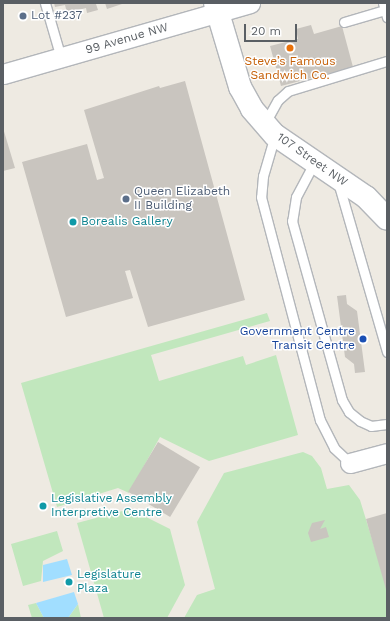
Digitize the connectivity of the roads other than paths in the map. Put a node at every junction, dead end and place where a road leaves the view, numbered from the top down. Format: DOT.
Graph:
graph roads {
  1 [pos="45,3"];
  2 [pos="250,3"];
  3 [pos="216,8"];
  4 [pos="385,10"];
  5 [pos="344,22"];
  6 [pos="61,58"];
  7 [pos="387,61"];
  8 [pos="3,74"];
  9 [pos="270,129"];
  10 [pos="314,163"];
  11 [pos="336,176"];
  12 [pos="387,219"];
  13 [pos="387,352"];
  14 [pos="387,424"];
  15 [pos="387,454"];
  16 [pos="350,464"];
  1 -- 6 [label="lane"];
  2 -- 3 [label="street, 99 Avenue NW"];
  3 -- 6 [label="street, 99 Avenue NW"];
  3 -- 9 [label="street, 107 Street NW"];
  4 -- 5 [label="lane"];
  6 -- 8 [label="street, 99 Avenue NW"];
  7 -- 9 [label="lane"];
  9 -- 10 [label="street, 107 Street NW"];
  9 -- 16 [label="lane"];
  10 -- 11 [label="street, 107 Street NW"];
  10 -- 14 [label="lane"];
  11 -- 12 [label="street, 107 Street NW"];
  11 -- 13 [label="lane"];
  15 -- 16 [label="street"];
}
